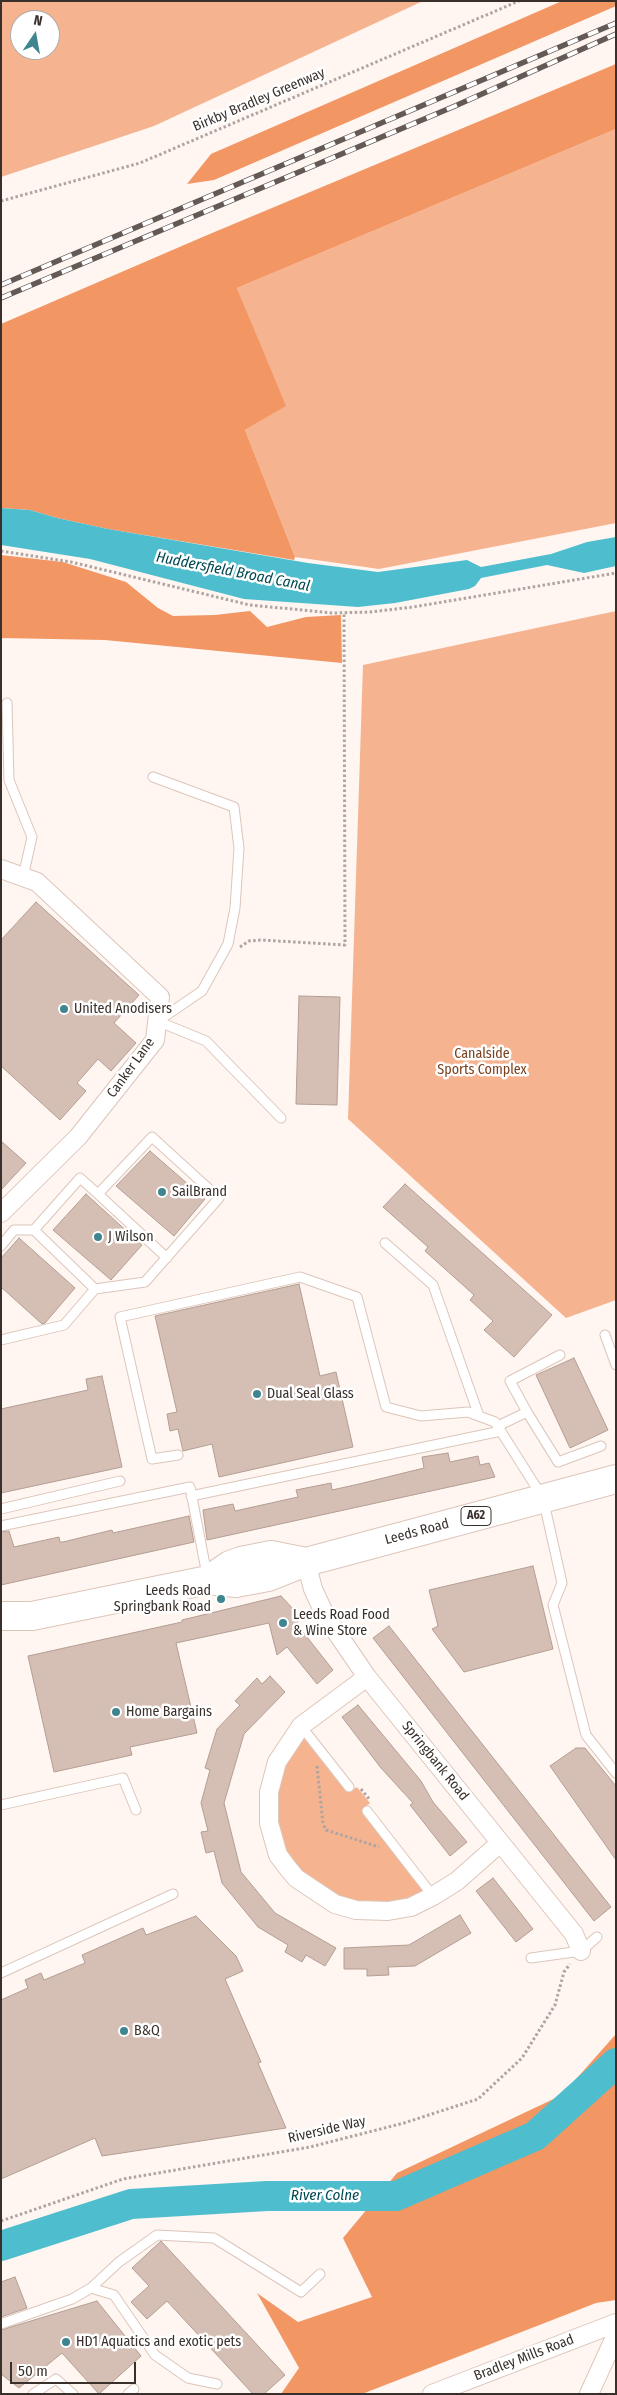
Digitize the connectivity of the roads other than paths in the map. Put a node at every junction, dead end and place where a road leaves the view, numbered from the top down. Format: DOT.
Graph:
graph roads {
  1 [pos="7,703"];
  2 [pos="153,777"];
  3 [pos="1,869"];
  4 [pos="23,877"];
  5 [pos="157,1021"];
  6 [pos="281,1118"];
  7 [pos="98,1194"];
  8 [pos="1,1213"];
  9 [pos="34,1230"];
  10 [pos="385,1243"];
  11 [pos="1,1246"];
  12 [pos="167,1258"];
  13 [pos="95,1289"];
  14 [pos="605,1335"];
  15 [pos="1,1340"];
  16 [pos="560,1355"];
  17 [pos="616,1364"];
  18 [pos="527,1412"];
  19 [pos="479,1416"];
  20 [pos="500,1429"];
  21 [pos="601,1446"];
  22 [pos="178,1455"];
  23 [pos="616,1479"];
  24 [pos="120,1481"];
  25 [pos="191,1496"];
  26 [pos="543,1498"];
  27 [pos="1,1509"];
  28 [pos="1,1526"];
  29 [pos="306,1562"];
  30 [pos="208,1580"];
  31 [pos="1,1616"];
  32 [pos="32,1616"];
  33 [pos="1,1633"];
  34 [pos="367,1676"];
  35 [pos="301,1726"];
  36 [pos="616,1772"];
  37 [pos="349,1787"];
  38 [pos="1,1804"];
  39 [pos="136,1810"];
  40 [pos="367,1811"];
  41 [pos="500,1843"];
  42 [pos="173,1894"];
  43 [pos="433,1896"];
  44 [pos="597,1937"];
  45 [pos="580,1951"];
  46 [pos="531,1958"];
  47 [pos="1,1973"];
  48 [pos="320,2274"];
  49 [pos="92,2288"];
  50 [pos="616,2323"];
  51 [pos="1,2324"];
  52 [pos="616,2335"];
  53 [pos="217,2384"];
  54 [pos="33,2394"];
  55 [pos="73,2394"];
  56 [pos="432,2394"];
  57 [pos="590,2394"];
  1 -- 4 [label="lane"];
  2 -- 5 [label="lane"];
  3 -- 4 [label="street, Canker Lane"];
  4 -- 5 [label="street, Canker Lane"];
  5 -- 6 [label="lane"];
  5 -- 8 [label="street, Canker Lane"];
  7 -- 9 [label="lane"];
  7 -- 12 [label="lane"];
  7 -- 12 [label="lane"];
  9 -- 11 [label="lane"];
  9 -- 13 [label="lane"];
  10 -- 19 [label="lane"];
  12 -- 13 [label="lane"];
  13 -- 15 [label="lane"];
  14 -- 17 [label="lane"];
  16 -- 18 [label="lane"];
  18 -- 20 [label="lane"];
  18 -- 21 [label="lane"];
  19 -- 20 [label="lane"];
  19 -- 22 [label="lane"];
  20 -- 25 [label="lane"];
  20 -- 26 [label="lane"];
  23 -- 26 [label="main road, Leeds Road / A62"];
  24 -- 27 [label="lane"];
  25 -- 28 [label="lane"];
  25 -- 30 [label="lane"];
  26 -- 29 [label="main road, Leeds Road / A62"];
  26 -- 36 [label="lane"];
  29 -- 30 [label="main road, Leeds Road / A62"];
  29 -- 34 [label="street, Springbank Road"];
  30 -- 32 [label="main road, Leeds Road / A62"];
  31 -- 32 [label="main road, Leeds Road / A62"];
  32 -- 33 [label="main road, Leeds Road / A62"];
  34 -- 35 [label="street"];
  34 -- 41 [label="street, Springbank Road"];
  35 -- 37 [label="lane"];
  35 -- 43 [label="street"];
  38 -- 39 [label="lane"];
  40 -- 43 [label="lane"];
  41 -- 43 [label="street"];
  41 -- 45 [label="street, Springbank Road"];
  42 -- 47 [label="lane"];
  44 -- 45 [label="lane"];
  45 -- 46 [label="lane"];
  48 -- 49 [label="lane"];
  49 -- 51 [label="lane"];
  49 -- 53 [label="lane"];
  50 -- 56 [label="street, Bradley Mills Road"];
  52 -- 57 [label="street"];
  54 -- 55 [label="lane"];
}
